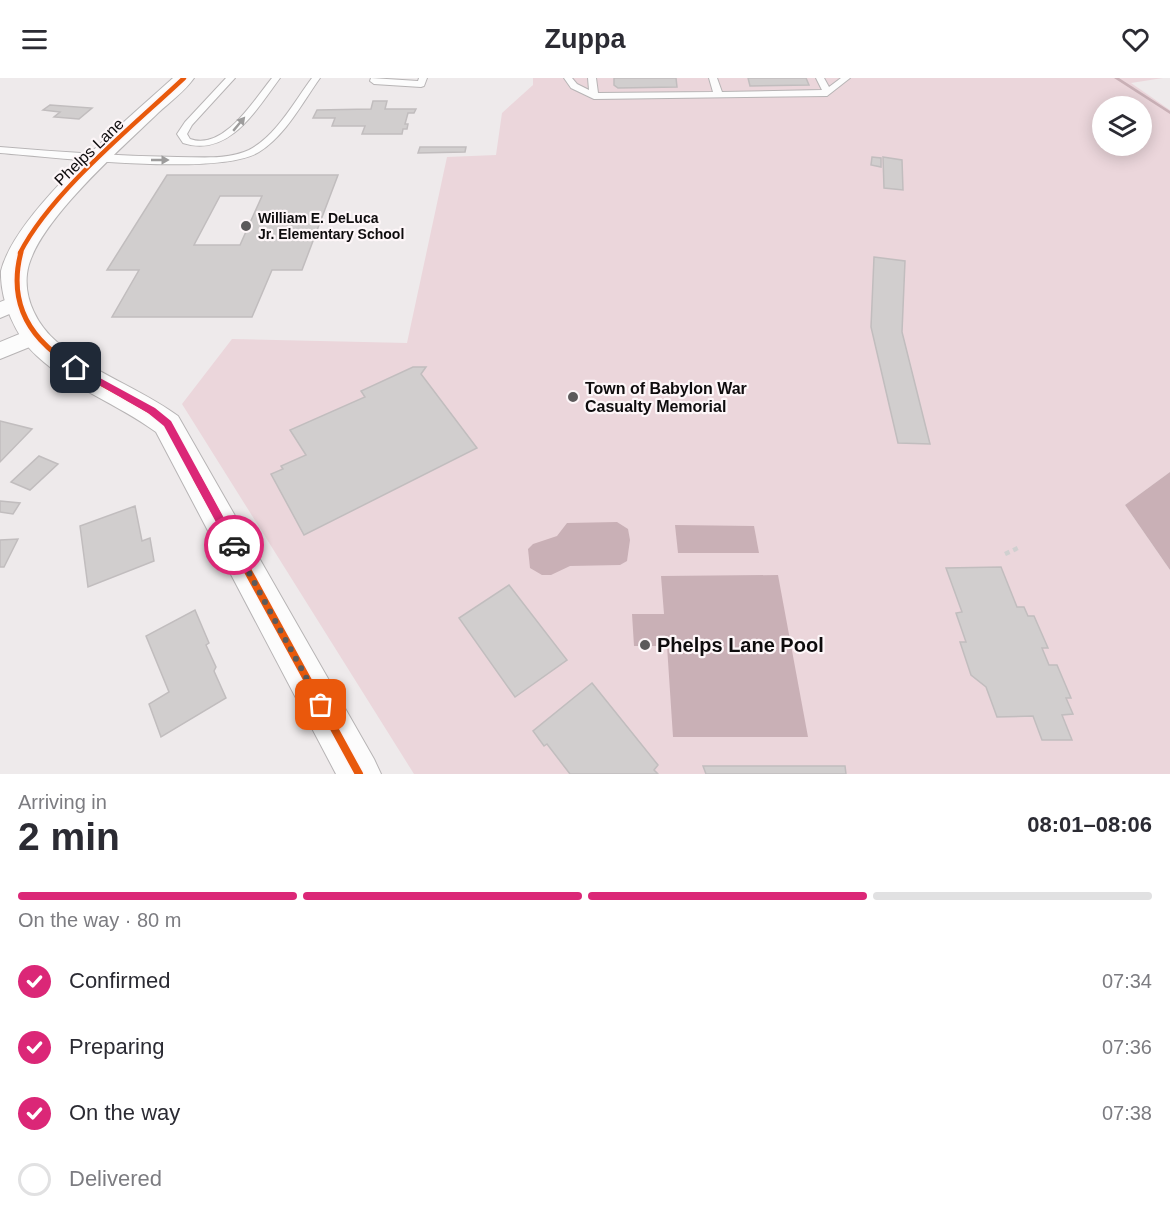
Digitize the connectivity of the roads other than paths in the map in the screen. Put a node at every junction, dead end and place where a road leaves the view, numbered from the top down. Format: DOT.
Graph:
graph roads {
  1 [pos="184,78"];
  2 [pos="231,78"];
  3 [pos="276,78"];
  4 [pos="316,78"];
  5 [pos="375,78"];
  6 [pos="423,78"];
  7 [pos="568,78"];
  8 [pos="592,78"];
  9 [pos="713,78"];
  10 [pos="820,78"];
  11 [pos="846,78"];
  12 [pos="827,93"];
  13 [pos="718,94"];
  14 [pos="594,96"];
  15 [pos="0,150"];
  16 [pos="102,158"];
  17 [pos="9,307"];
  18 [pos="34,336"];
  19 [pos="0,351"];
  20 [pos="359,774"];
  1 -- 16 [label="street, Phelps Lane"];
  2 -- 3 [label="lane, one-way"];
  16 -- 4 [label="lane, one-way"];
  5 -- 6 [label="lane"];
  7 -- 14 [label="lane"];
  8 -- 14 [label="lane"];
  9 -- 13 [label="lane"];
  10 -- 12 [label="lane"];
  11 -- 12 [label="lane"];
  12 -- 13 [label="lane"];
  13 -- 14 [label="lane"];
  15 -- 16 [label="lane"];
  16 -- 17 [label="street, Phelps Lane"];
  17 -- 18 [label="street, Phelps Lane"];
  18 -- 19 [label="street"];
  18 -- 20 [label="street, Phelps Lane"];
}
